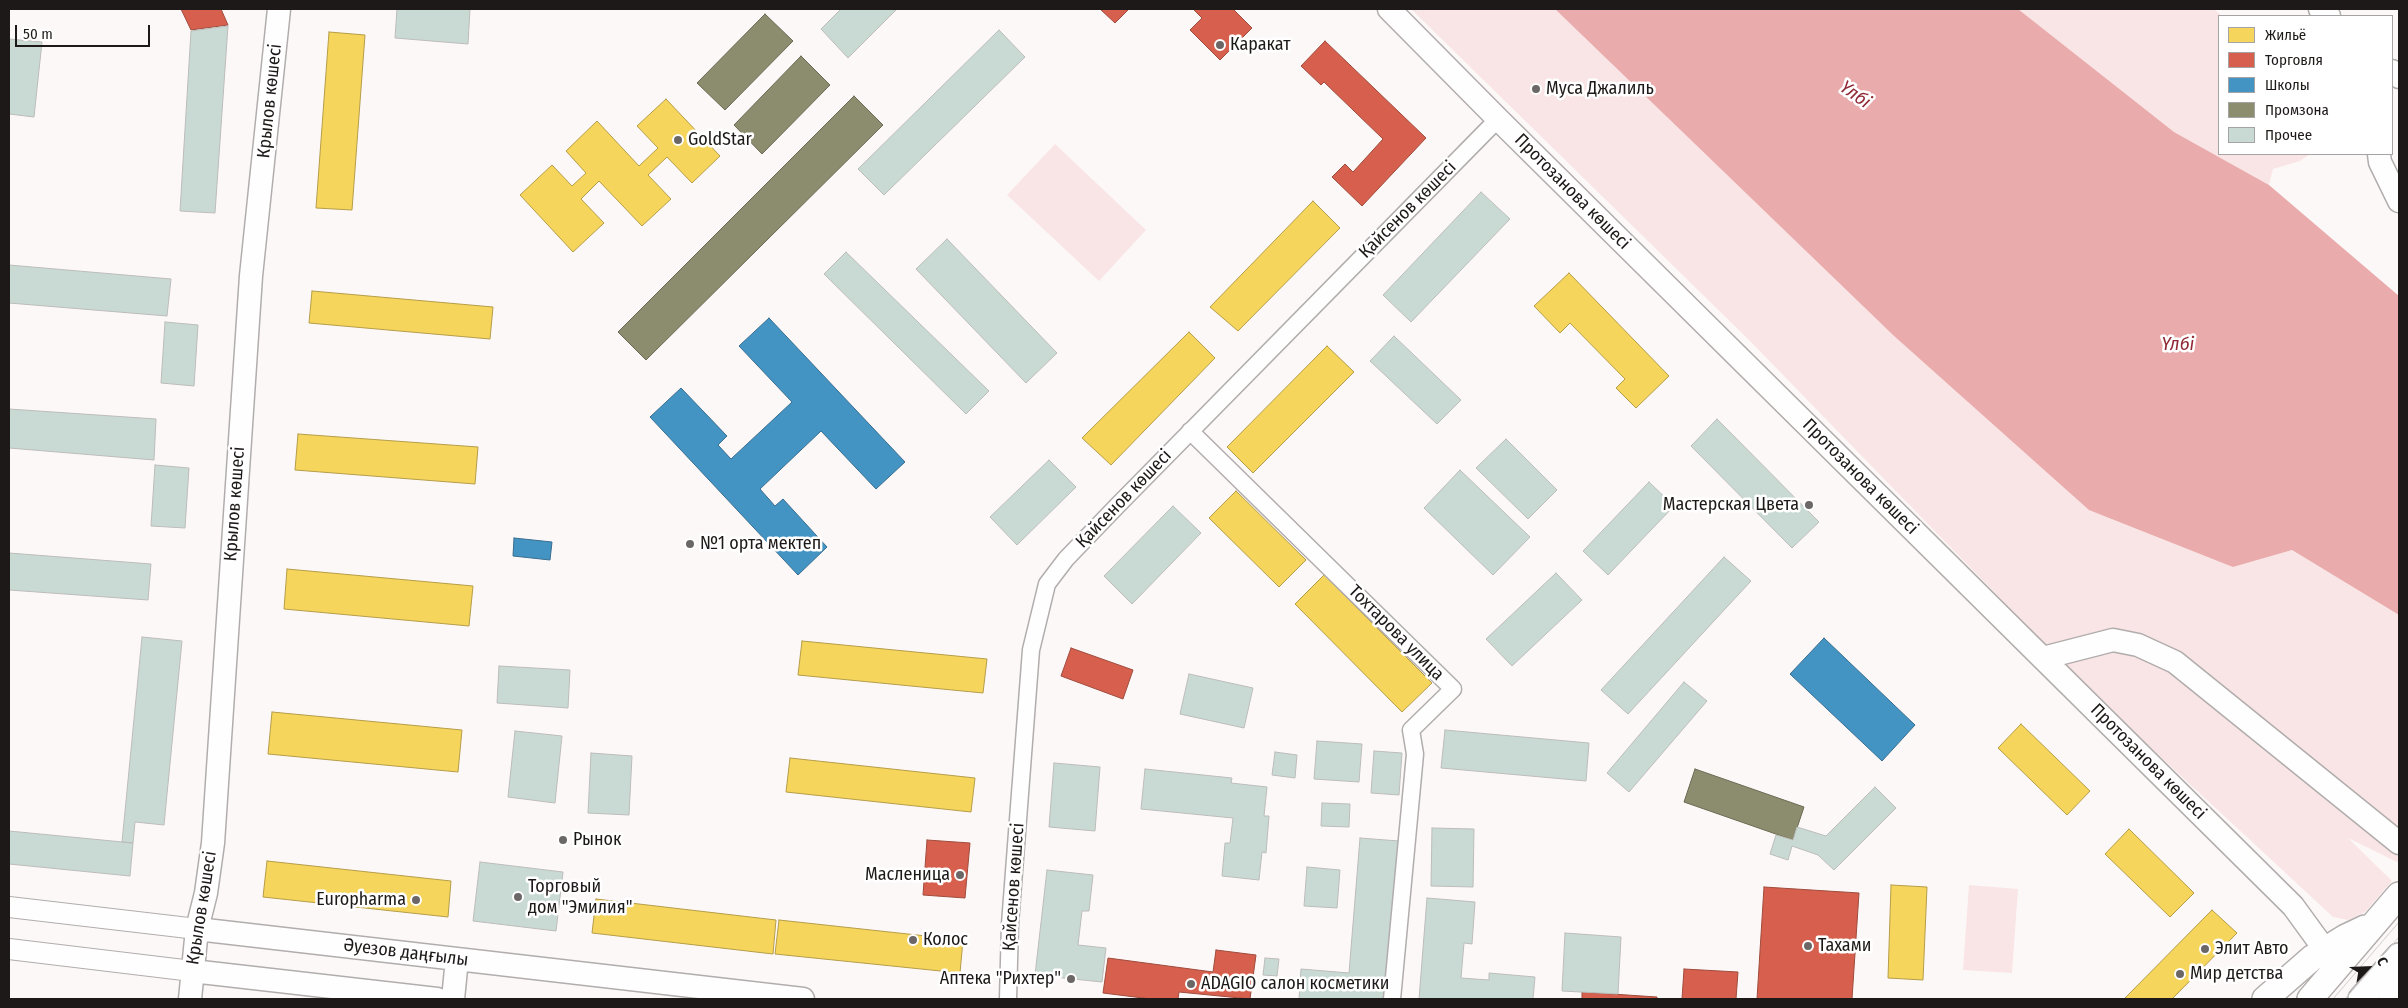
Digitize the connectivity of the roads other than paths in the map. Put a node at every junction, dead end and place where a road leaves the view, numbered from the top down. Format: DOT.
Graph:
graph roads {
  1 [pos="279,9"];
  2 [pos="1390,9"];
  3 [pos="1498,119"];
  4 [pos="2379,155"];
  5 [pos="2399,201"];
  6 [pos="1190,431"];
  7 [pos="2043,658"];
  8 [pos="2399,843"];
  9 [pos="2399,895"];
  10 [pos="9,907"];
  11 [pos="2375,924"];
  12 [pos="197,929"];
  13 [pos="9,949"];
  14 [pos="2325,950"];
  15 [pos="2399,956"];
  16 [pos="457,959"];
  17 [pos="192,971"];
  18 [pos="2399,975"];
  19 [pos="190,999"];
  20 [pos="437,999"];
  21 [pos="453,999"];
  22 [pos="803,999"];
  23 [pos="1008,999"];
  24 [pos="1392,999"];
  25 [pos="2265,999"];
  26 [pos="2310,999"];
  27 [pos="2361,999"];
  28 [pos="2390,999"];
  1 -- 12 [label="main road, Крылов көшесі"];
  2 -- 3 [label="main road, Протозанова көшесі"];
  3 -- 6 [label="street, Қайсенов көшесі"];
  3 -- 7 [label="main road, Протозанова көшесі"];
  4 -- 5 [label="main road"];
  6 -- 23 [label="street, Қайсенов көшесі"];
  6 -- 24 [label="street, Тохтарова улица"];
  7 -- 8 [label="main road"];
  7 -- 14 [label="main road, Протозанова көшесі"];
  9 -- 11 [label="main road"];
  10 -- 12 [label="street, Әуезов даңғылы"];
  11 -- 14 [label="main road"];
  11 -- 26 [label="main road"];
  12 -- 16 [label="main road, Әуезов даңғылы"];
  12 -- 17 [label="main road, Крылов көшесі"];
  13 -- 17 [label="street"];
  14 -- 25 [label="main road"];
  15 -- 27 [label="main road"];
  16 -- 21 [label="main road"];
  16 -- 22 [label="main road, Әуезов даңғылы"];
  17 -- 19 [label="main road, Крылов көшесі"];
  17 -- 20 [label="main road"];
  18 -- 28 [label="main road"];
}
